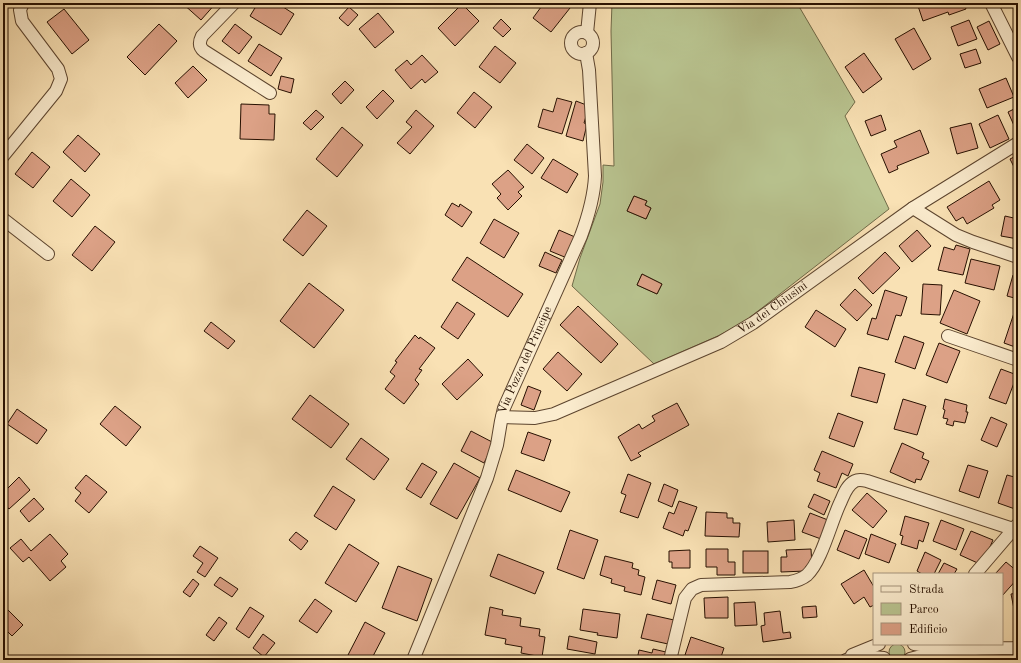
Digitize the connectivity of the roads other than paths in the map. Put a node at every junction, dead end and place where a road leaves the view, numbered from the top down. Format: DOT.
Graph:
graph roads {
  1 [pos="23,3"];
  2 [pos="234,3"];
  3 [pos="590,3"];
  4 [pos="991,3"];
  5 [pos="587,33"];
  6 [pos="586,53"];
  7 [pos="1018,57"];
  8 [pos="270,93"];
  9 [pos="1018,143"];
  10 [pos="3,156"];
  11 [pos="913,208"];
  12 [pos="3,219"];
  13 [pos="48,254"];
  14 [pos="1018,257"];
  15 [pos="948,336"];
  16 [pos="1018,360"];
  17 [pos="502,417"];
  18 [pos="1015,526"];
  19 [pos="976,573"];
  20 [pos="876,645"];
  21 [pos="886,645"];
  22 [pos="910,645"];
  23 [pos="921,645"];
  24 [pos="1018,648"];
  25 [pos="956,650"];
  26 [pos="885,659"];
  27 [pos="413,660"];
  28 [pos="670,660"];
  29 [pos="844,660"];
  30 [pos="910,660"];
  1 -- 10 [label="street"];
  2 -- 8 [label="street"];
  3 -- 5 [label="street"];
  4 -- 7 [label="street"];
  5 -- 6 [label="street"];
  5 -- 6 [label="street"];
  6 -- 17 [label="street, Via Pozzo del Principe"];
  9 -- 11 [label="street, Via dei Chiusini"];
  11 -- 14 [label="street"];
  11 -- 17 [label="street, Via dei Chiusini"];
  12 -- 13 [label="street"];
  15 -- 16 [label="street"];
  17 -- 27 [label="street, Via Pozzo del Principe"];
  18 -- 19 [label="street"];
  18 -- 28 [label="street"];
  20 -- 29 [label="street"];
  21 -- 26 [label="street"];
  22 -- 30 [label="street"];
  23 -- 25 [label="street"];
  24 -- 25 [label="street"];
  25 -- 30 [label="street"];
  26 -- 29 [label="street"];
}
